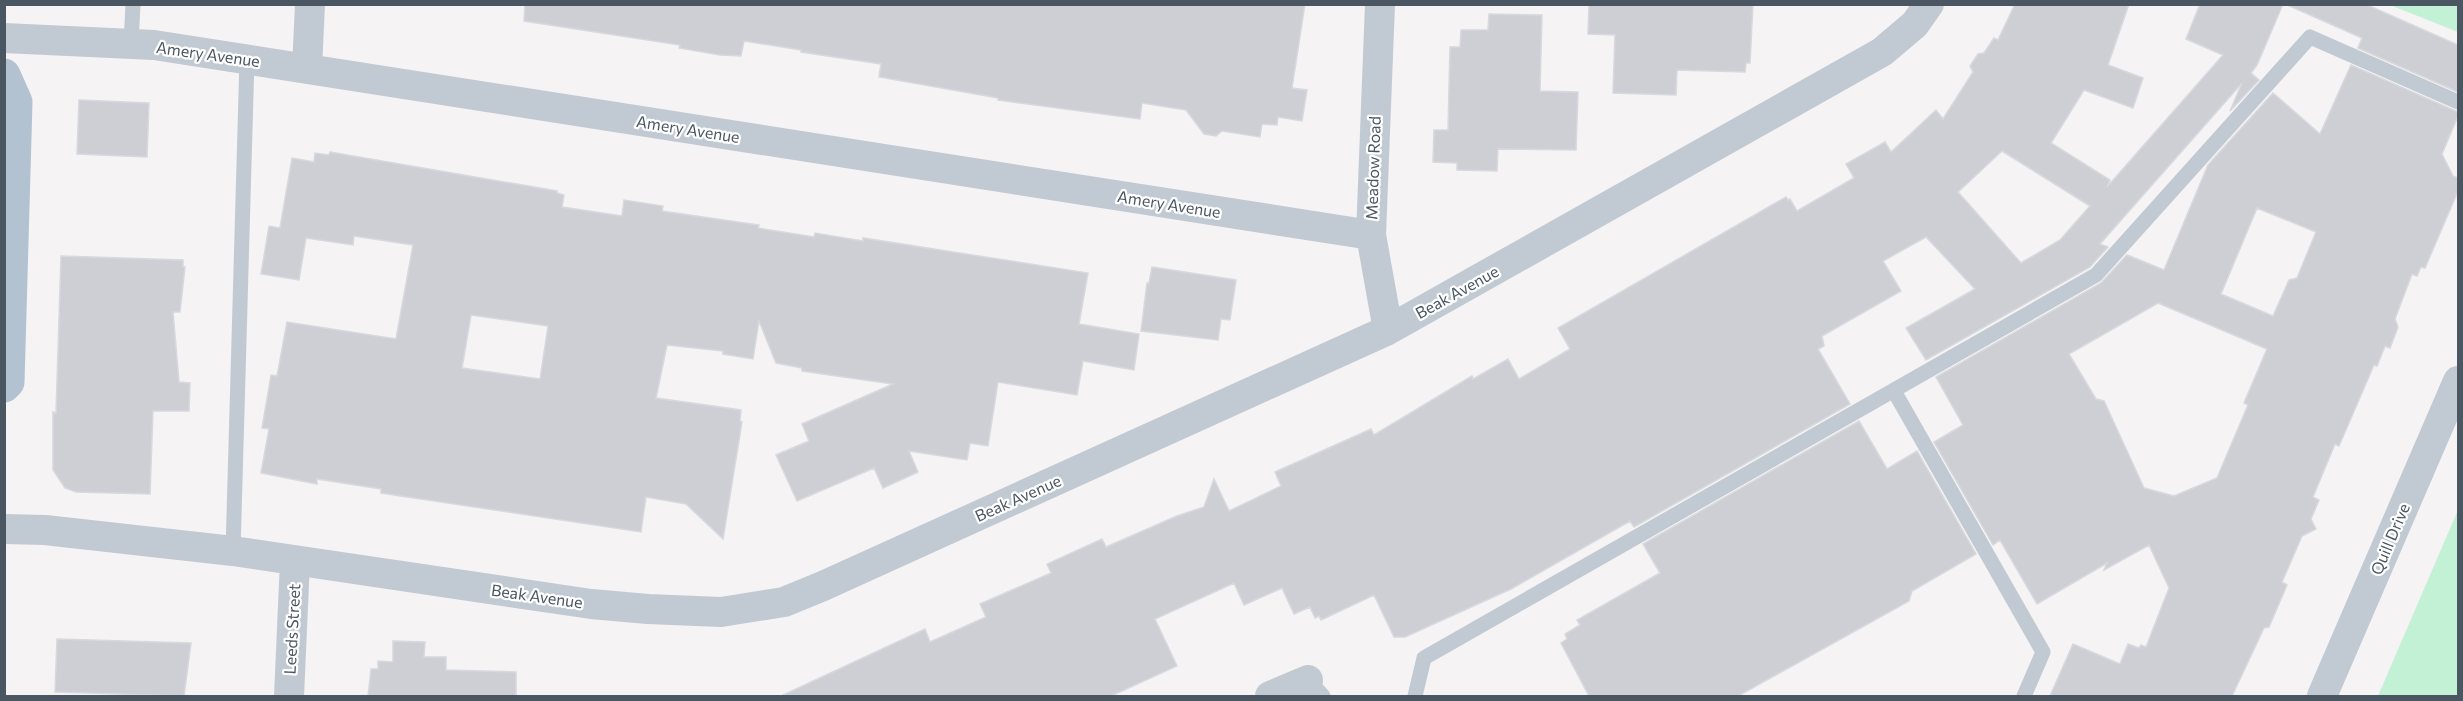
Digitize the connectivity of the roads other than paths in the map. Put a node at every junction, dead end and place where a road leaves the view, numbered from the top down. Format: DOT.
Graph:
graph roads {
  1 [pos="133,4"];
  2 [pos="310,4"];
  3 [pos="1380,4"];
  4 [pos="1929,4"];
  5 [pos="4,38"];
  6 [pos="131,44"];
  7 [pos="248,59"];
  8 [pos="306,69"];
  9 [pos="4,75"];
  10 [pos="2458,102"];
  11 [pos="1371,235"];
  12 [pos="1388,330"];
  13 [pos="2458,381"];
  14 [pos="4,386"];
  15 [pos="1894,391"];
  16 [pos="4,529"];
  17 [pos="233,551"];
  18 [pos="295,561"];
  19 [pos="1315,688"];
  20 [pos="289,696"];
  21 [pos="1270,696"];
  22 [pos="1415,696"];
  23 [pos="2025,696"];
  24 [pos="2322,696"];
  1 -- 6 [label="lane"];
  2 -- 8 [label="street"];
  3 -- 11 [label="street, Meadow Road"];
  4 -- 12 [label="street, Beak Avenue"];
  5 -- 6 [label="street, Amery Avenue"];
  6 -- 7 [label="street, Amery Avenue"];
  7 -- 8 [label="street, Amery Avenue"];
  7 -- 17 [label="lane"];
  8 -- 11 [label="street, Amery Avenue"];
  9 -- 14 [label="main road"];
  10 -- 15 [label="lane"];
  11 -- 12 [label="street, Meadow Road"];
  12 -- 18 [label="street, Beak Avenue"];
  13 -- 24 [label="street, Quill Drive"];
  15 -- 22 [label="lane"];
  15 -- 23 [label="lane"];
  16 -- 17 [label="street, Beak Avenue"];
  17 -- 18 [label="street, Beak Avenue"];
  18 -- 20 [label="street, Leeds Street"];
  19 -- 21 [label="street"];
}
